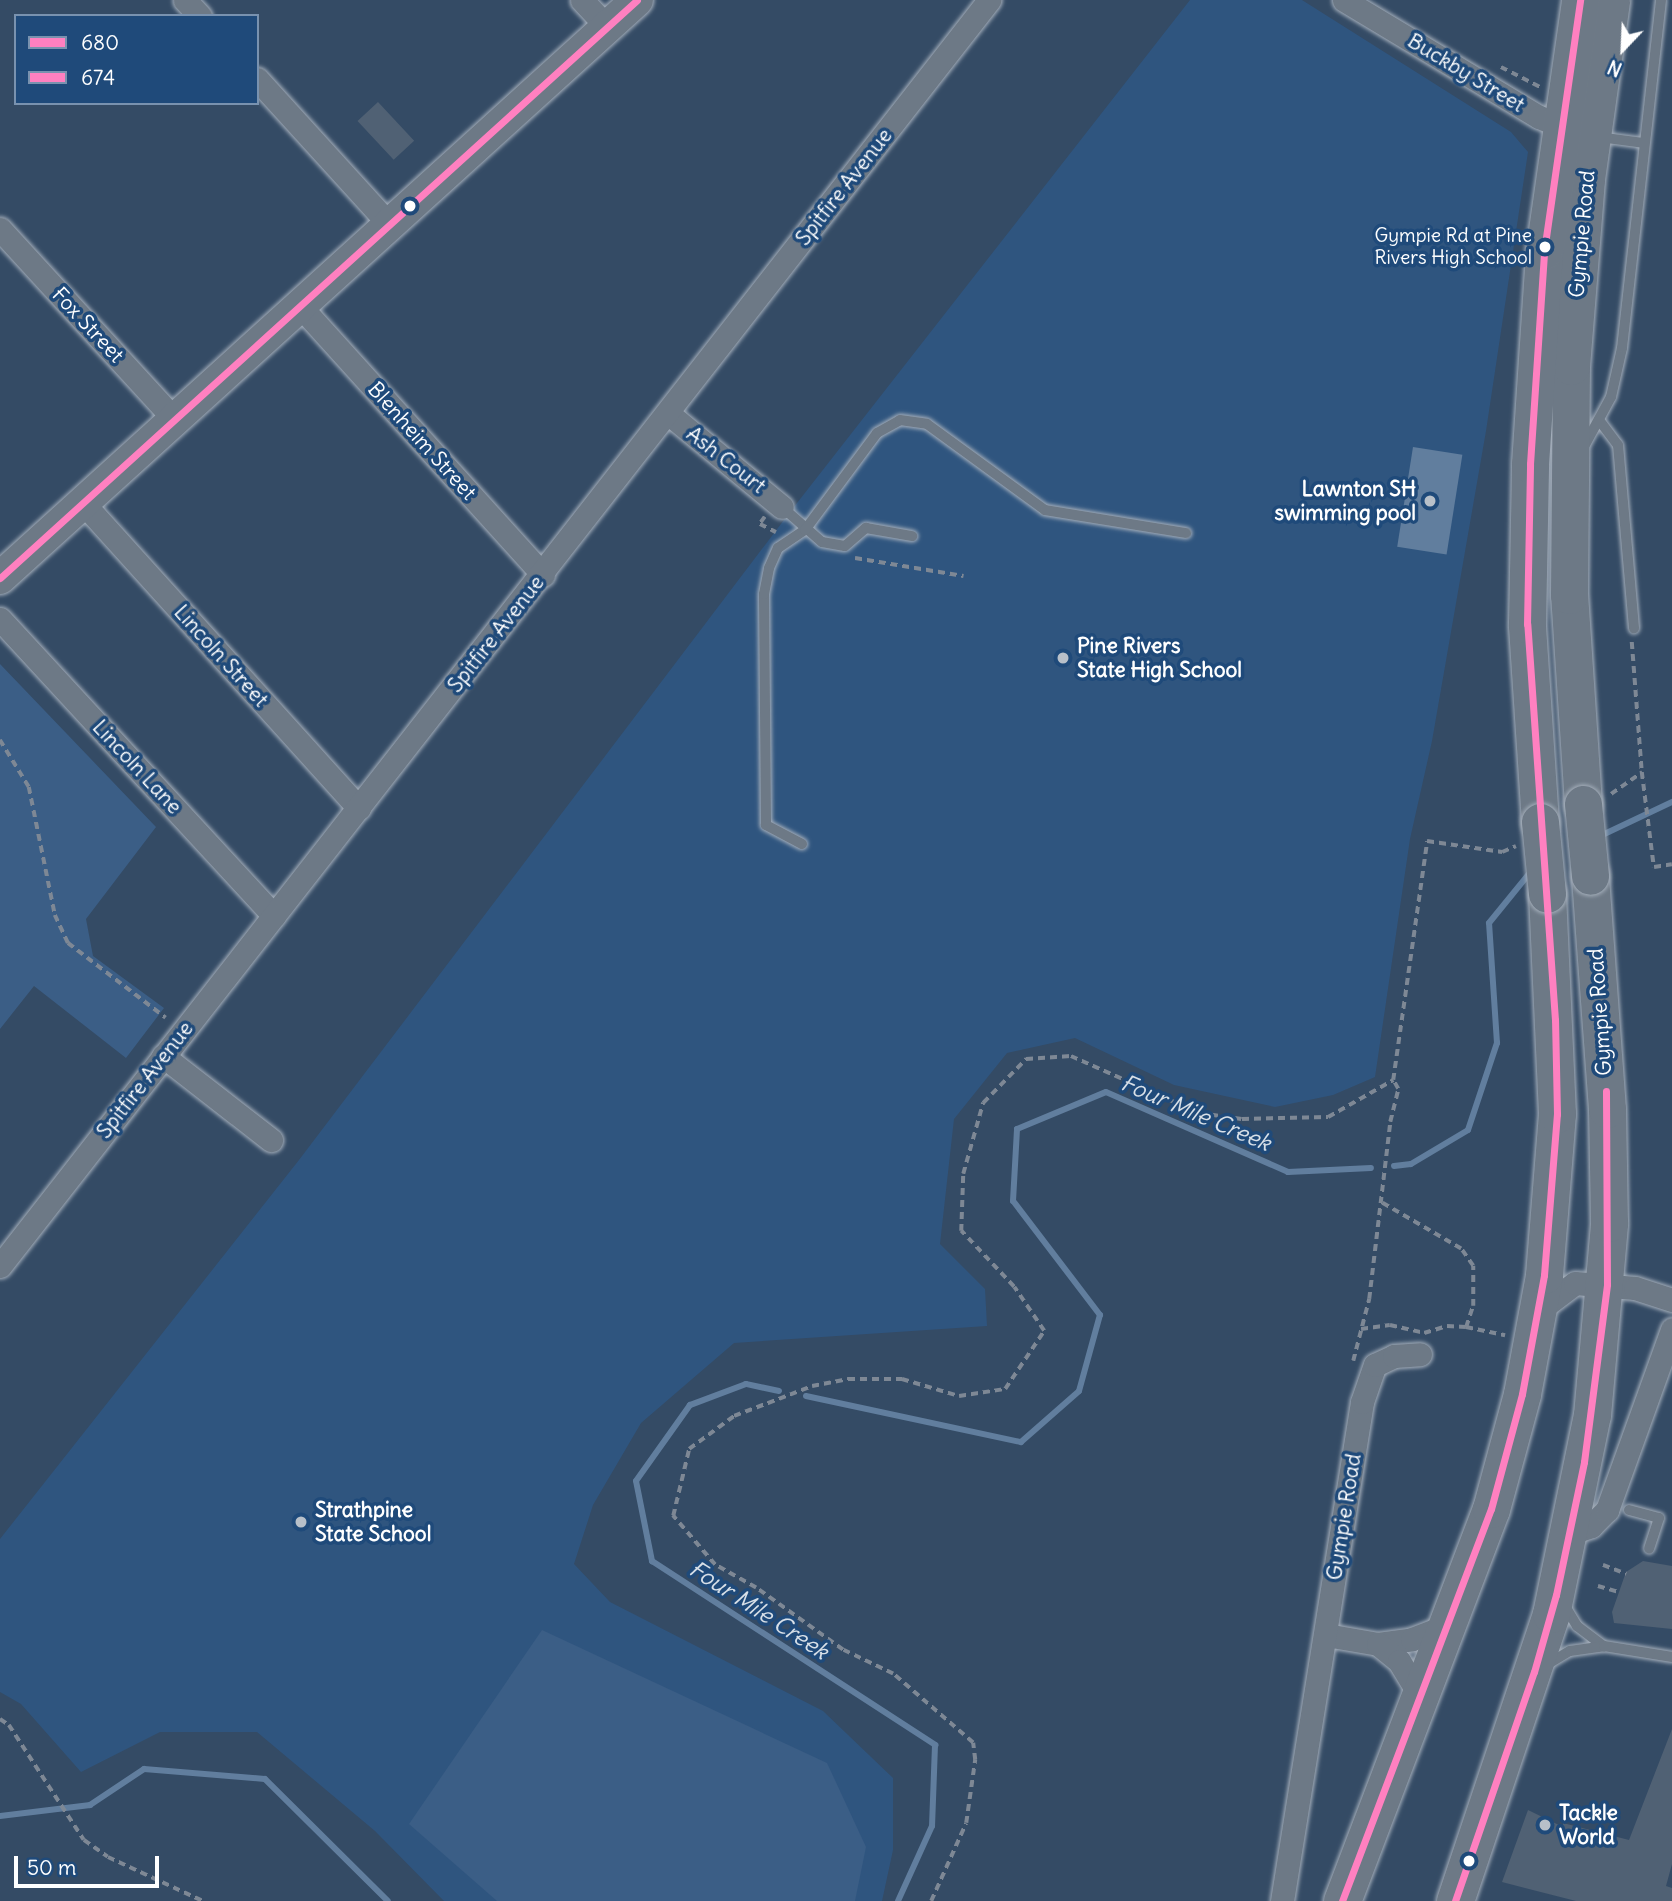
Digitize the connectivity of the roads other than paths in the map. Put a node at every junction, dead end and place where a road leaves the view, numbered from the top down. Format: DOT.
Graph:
graph roads {
  1 [pos="185,0"];
  2 [pos="582,0"];
  3 [pos="637,0"];
  4 [pos="989,0"];
  5 [pos="1344,0"];
  6 [pos="1580,0"];
  7 [pos="1611,0"];
  8 [pos="1661,0"];
  9 [pos="198,14"];
  10 [pos="607,27"];
  11 [pos="259,81"];
  12 [pos="1576,131"];
  13 [pos="1644,143"];
  14 [pos="390,224"];
  15 [pos="0,229"];
  16 [pos="301,307"];
  17 [pos="668,414"];
  18 [pos="175,420"];
  19 [pos="1599,420"];
  20 [pos="1568,469"];
  21 [pos="83,504"];
  22 [pos="782,507"];
  23 [pos="805,530"];
  24 [pos="1186,533"];
  25 [pos="912,536"];
  26 [pos="543,575"];
  27 [pos="0,578"];
  28 [pos="0,619"];
  29 [pos="1634,628"];
  30 [pos="1578,741"];
  31 [pos="1535,756"];
  32 [pos="359,808"];
  33 [pos="802,844"];
  34 [pos="274,916"];
  35 [pos="163,1056"];
  36 [pos="271,1140"];
  37 [pos="0,1266"];
  38 [pos="1607,1284"];
  39 [pos="1672,1300"];
  40 [pos="1523,1319"];
  41 [pos="1672,1329"];
  42 [pos="1420,1354"];
  43 [pos="1629,1510"];
  44 [pos="1570,1533"];
  45 [pos="1648,1548"];
  46 [pos="1556,1595"];
  47 [pos="1448,1625"];
  48 [pos="1326,1635"];
  49 [pos="1378,1644"];
  50 [pos="1604,1646"];
  51 [pos="1672,1657"];
  52 [pos="1534,1672"];
  53 [pos="1420,1696"];
  54 [pos="1282,1901"];
  55 [pos="1342,1901"];
  56 [pos="1455,1901"];
  1 -- 9 [label="street"];
  2 -- 10 [label="street"];
  3 -- 10 [label="main road"];
  4 -- 17 [label="street, Spitfire Avenue"];
  5 -- 12 [label="street, Buckby Street"];
  6 -- 12 [label="highway, Gympie Road"];
  7 -- 12 [label="highway, Gympie Road"];
  8 -- 13 [label="lane"];
  10 -- 14 [label="main road"];
  11 -- 14 [label="street"];
  12 -- 13 [label="lane"];
  12 -- 20 [label="highway, Gympie Road"];
  12 -- 31 [label="highway, Gympie Road"];
  13 -- 19 [label="lane"];
  14 -- 16 [label="main road"];
  15 -- 18 [label="street, Fox Street"];
  16 -- 18 [label="main road"];
  16 -- 26 [label="street, Blenheim Street"];
  17 -- 22 [label="street, Ash Court"];
  17 -- 26 [label="street, Spitfire Avenue"];
  18 -- 21 [label="main road"];
  19 -- 20 [label="lane"];
  19 -- 29 [label="lane"];
  20 -- 30 [label="highway, Gympie Road"];
  21 -- 27 [label="main road"];
  21 -- 32 [label="street, Lincoln Street"];
  22 -- 23 [label="lane"];
  23 -- 24 [label="lane"];
  23 -- 25 [label="lane"];
  23 -- 33 [label="lane"];
  26 -- 32 [label="street, Spitfire Avenue"];
  28 -- 34 [label="street, Lincoln Lane"];
  30 -- 31 [label="street"];
  30 -- 38 [label="highway, Gympie Road, bridge"];
  31 -- 40 [label="highway, Gympie Road, bridge"];
  32 -- 34 [label="street, Spitfire Avenue"];
  34 -- 35 [label="street, Spitfire Avenue"];
  35 -- 36 [label="street"];
  35 -- 37 [label="street, Spitfire Avenue"];
  38 -- 39 [label="street"];
  38 -- 40 [label="street"];
  38 -- 44 [label="highway, Gympie Road"];
  40 -- 47 [label="highway, Gympie Road"];
  41 -- 44 [label="street"];
  42 -- 48 [label="street, Gympie Road"];
  43 -- 45 [label="lane"];
  44 -- 46 [label="highway, Gympie Road"];
  46 -- 50 [label="lane"];
  46 -- 52 [label="highway, Gympie Road"];
  47 -- 49 [label="street"];
  47 -- 53 [label="highway, Gympie Road"];
  48 -- 49 [label="street"];
  48 -- 54 [label="street, Gympie Road"];
  49 -- 53 [label="street"];
  50 -- 51 [label="lane"];
  50 -- 52 [label="lane"];
  52 -- 56 [label="highway, Gympie Road"];
  53 -- 55 [label="highway, Gympie Road"];
}
